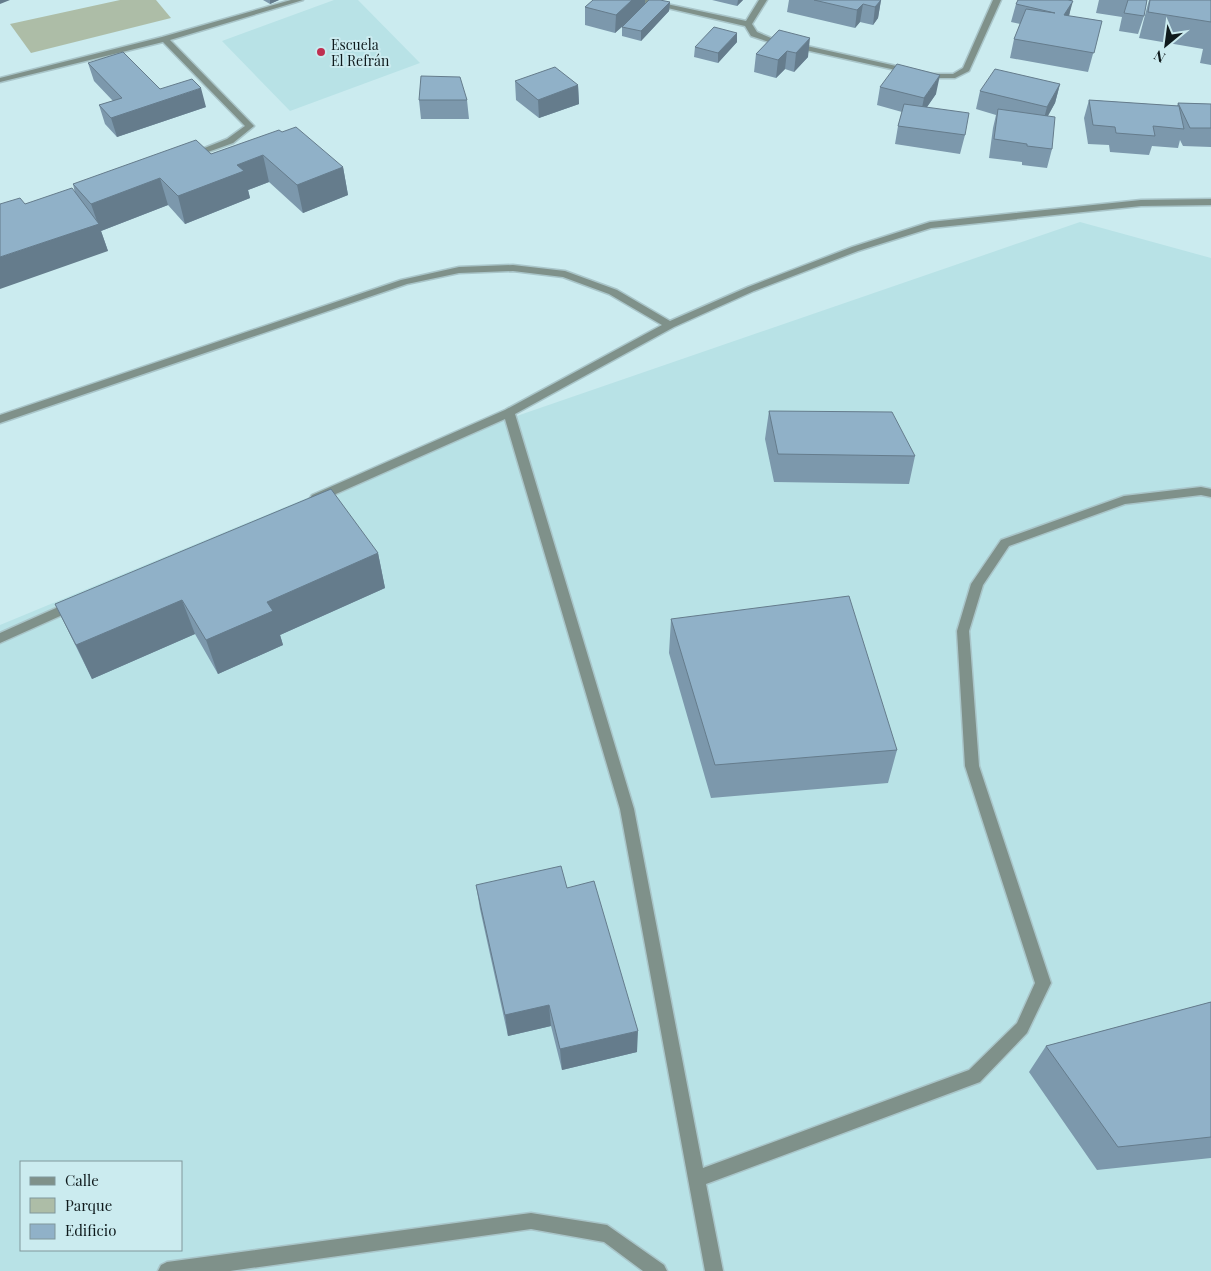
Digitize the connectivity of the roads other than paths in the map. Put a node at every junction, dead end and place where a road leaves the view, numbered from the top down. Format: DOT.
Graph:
graph roads {
  1 [pos="299,0"];
  2 [pos="638,0"];
  3 [pos="763,0"];
  4 [pos="997,0"];
  5 [pos="748,24"];
  6 [pos="165,39"];
  7 [pos="0,80"];
  8 [pos="177,159"];
  9 [pos="1211,202"];
  10 [pos="670,325"];
  11 [pos="509,413"];
  12 [pos="0,420"];
  13 [pos="1211,493"];
  14 [pos="303,504"];
  15 [pos="86,600"];
  16 [pos="0,638"];
  17 [pos="697,1179"];
  18 [pos="167,1271"];
  19 [pos="658,1271"];
  20 [pos="714,1271"];
  1 -- 6 [label="street"];
  2 -- 5 [label="street"];
  3 -- 5 [label="street"];
  4 -- 5 [label="street"];
  6 -- 7 [label="street"];
  6 -- 8 [label="street"];
  9 -- 10 [label="street"];
  10 -- 11 [label="street"];
  10 -- 12 [label="street"];
  11 -- 14 [label="street"];
  11 -- 17 [label="street"];
  13 -- 17 [label="street"];
  15 -- 16 [label="street"];
  17 -- 20 [label="street"];
  18 -- 19 [label="street"];
}
